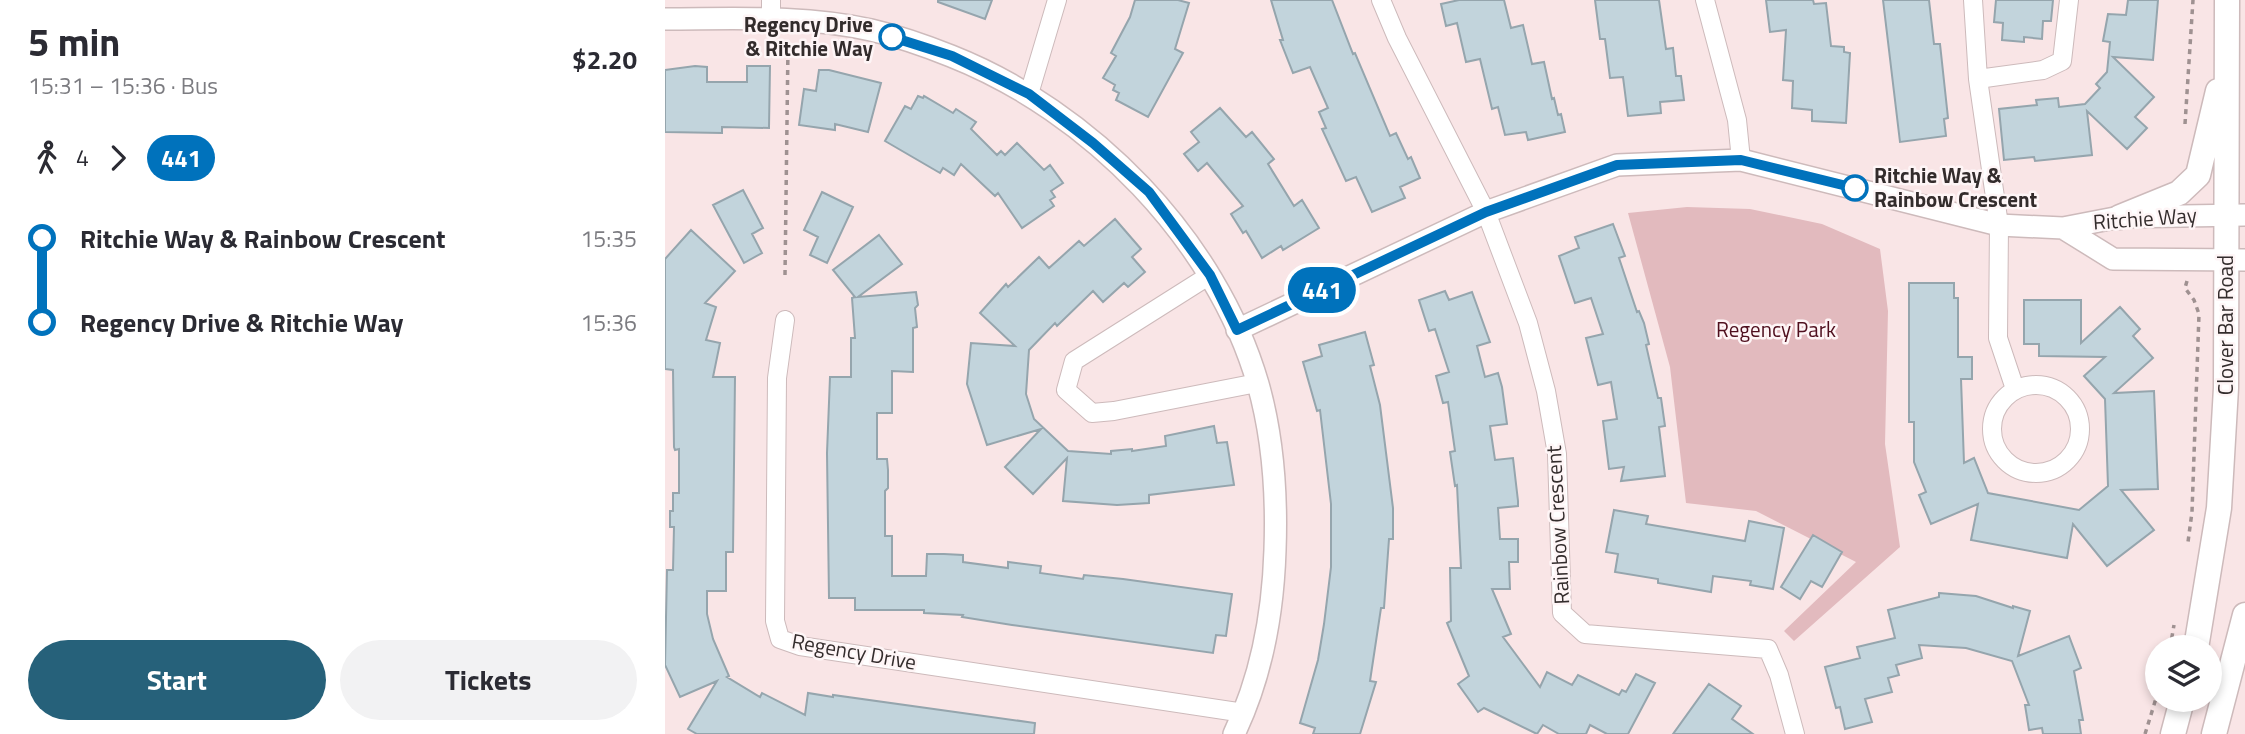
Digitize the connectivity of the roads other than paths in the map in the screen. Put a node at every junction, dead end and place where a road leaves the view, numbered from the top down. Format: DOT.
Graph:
graph roads {
  1 [pos="1057,0"];
  2 [pos="1381,0"];
  3 [pos="1705,0"];
  4 [pos="1973,0"];
  5 [pos="2069,0"];
  6 [pos="2227,0"];
  7 [pos="771,10"];
  8 [pos="665,19"];
  9 [pos="2227,53"];
  10 [pos="1978,79"];
  11 [pos="1029,94"];
  12 [pos="1741,160"];
  13 [pos="1486,212"];
  14 [pos="2236,215"];
  15 [pos="2120,217"];
  16 [pos="1999,225"];
  17 [pos="2063,228"];
  18 [pos="2236,260"];
  19 [pos="1210,275"];
  20 [pos="785,320"];
  21 [pos="1237,330"];
  22 [pos="1257,383"];
  23 [pos="2015,389"];
  24 [pos="2245,615"];
  25 [pos="2198,635"];
  26 [pos="2179,712"];
  27 [pos="1244,713"];
  28 [pos="1234,734"];
  29 [pos="1795,734"];
  30 [pos="2173,734"];
  31 [pos="2214,734"];
  1 -- 11 [label="street"];
  2 -- 13 [label="street, Rainbow Crescent"];
  3 -- 12 [label="street"];
  4 -- 10 [label="street"];
  5 -- 10 [label="street"];
  6 -- 9 [label="main road, Clover Bar Road"];
  7 -- 8 [label="street"];
  7 -- 11 [label="street"];
  9 -- 14 [label="main road, Clover Bar Road"];
  9 -- 15 [label="main road"];
  10 -- 16 [label="street"];
  11 -- 19 [label="street"];
  12 -- 13 [label="street, Ritchie Way"];
  12 -- 16 [label="street, Ritchie Way"];
  13 -- 21 [label="street, Ritchie Way"];
  13 -- 29 [label="street, Rainbow Crescent"];
  14 -- 15 [label="street, Ritchie Way"];
  14 -- 18 [label="main road, Clover Bar Road"];
  15 -- 17 [label="street, Ritchie Way"];
  16 -- 17 [label="street, Ritchie Way"];
  16 -- 23 [label="street"];
  17 -- 18 [label="street, Ritchie Way"];
  18 -- 25 [label="main road, Clover Bar Road"];
  19 -- 21 [label="street"];
  19 -- 22 [label="street"];
  20 -- 27 [label="street, Regency Drive"];
  21 -- 22 [label="street"];
  22 -- 27 [label="street"];
  23 -- 23 [label="street"];
  24 -- 31 [label="main road"];
  26 -- 30 [label="main road"];
  27 -- 28 [label="street"];
}
